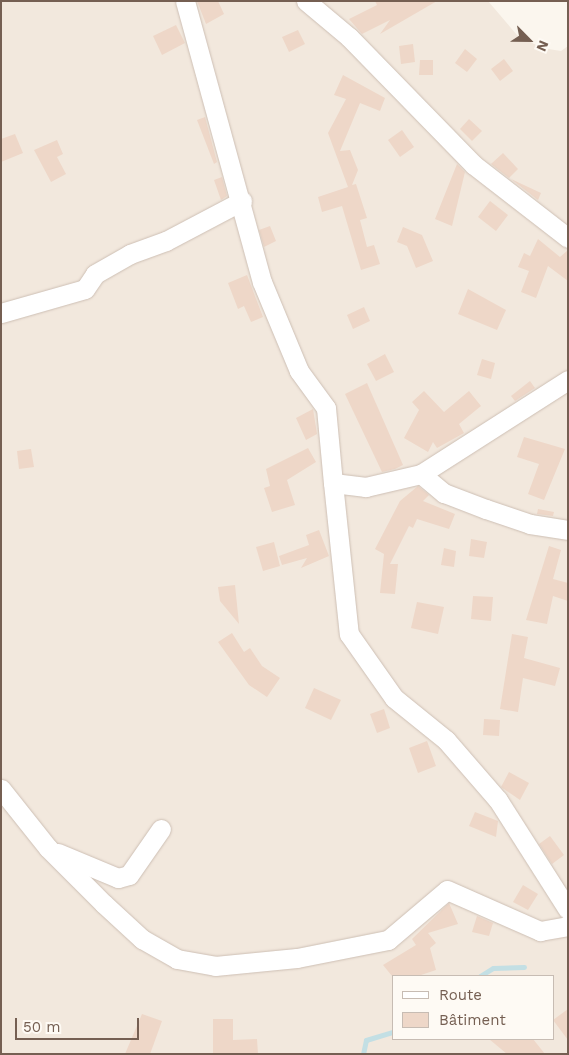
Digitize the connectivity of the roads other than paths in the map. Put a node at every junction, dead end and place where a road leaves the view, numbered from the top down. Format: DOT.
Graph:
graph roads {
  1 [pos="186,1"];
  2 [pos="306,1"];
  3 [pos="242,201"];
  4 [pos="568,238"];
  5 [pos="1,313"];
  6 [pos="568,380"];
  7 [pos="421,474"];
  8 [pos="333,483"];
  9 [pos="568,530"];
  10 [pos="1,789"];
  11 [pos="161,829"];
  12 [pos="48,848"];
  13 [pos="568,910"];
  14 [pos="568,926"];
  1 -- 3 [label="street"];
  2 -- 4 [label="street"];
  3 -- 5 [label="street"];
  3 -- 8 [label="street"];
  6 -- 7 [label="street"];
  7 -- 8 [label="street"];
  7 -- 9 [label="street"];
  8 -- 13 [label="street"];
  10 -- 12 [label="street"];
  11 -- 12 [label="street"];
  12 -- 14 [label="street"];
}
